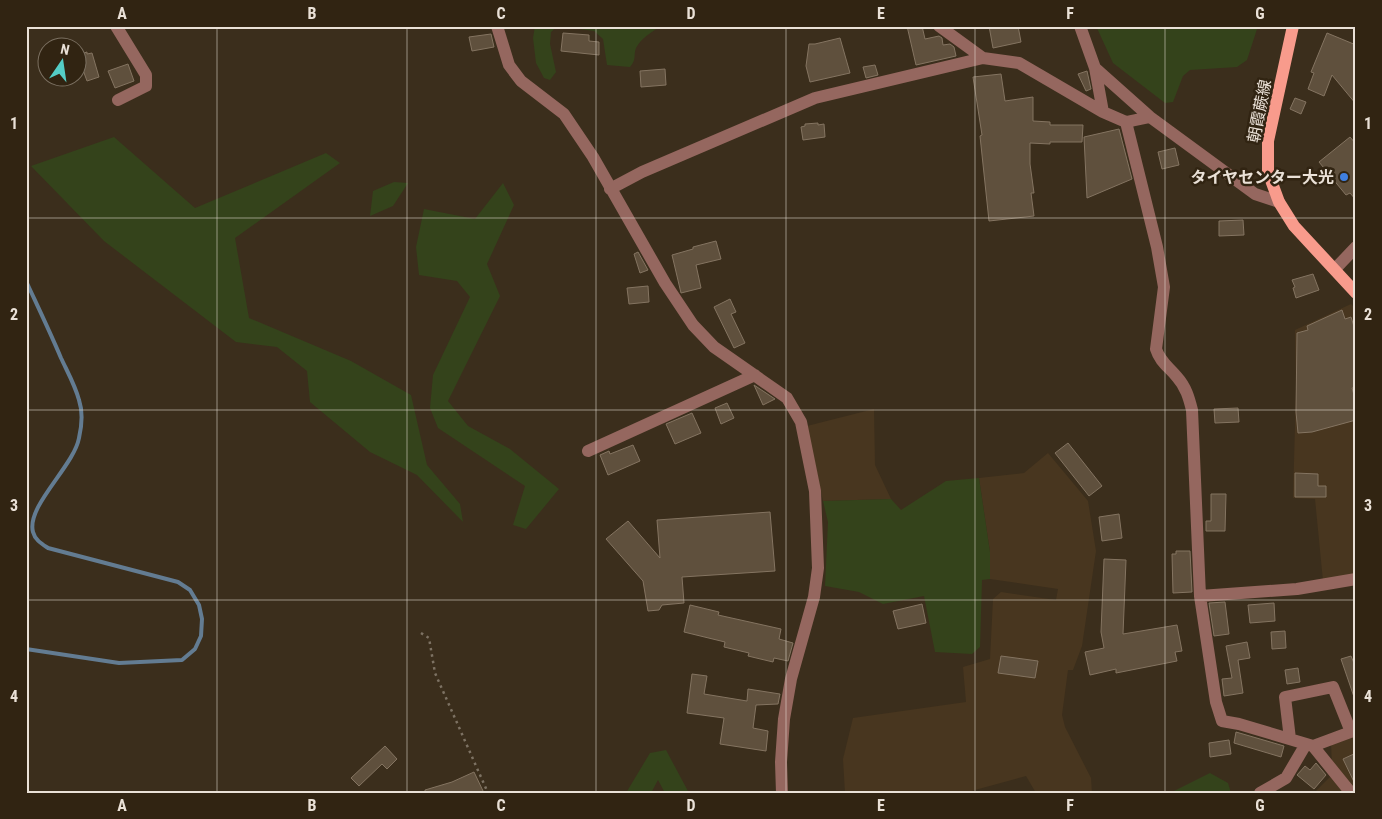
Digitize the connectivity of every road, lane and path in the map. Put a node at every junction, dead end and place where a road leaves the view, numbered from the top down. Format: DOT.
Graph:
graph roads {
  1 [pos="116,26"];
  2 [pos="497,26"];
  3 [pos="939,26"];
  4 [pos="1080,26"];
  5 [pos="1293,26"];
  6 [pos="983,58"];
  7 [pos="1095,68"];
  8 [pos="118,100"];
  9 [pos="1103,112"];
  10 [pos="1150,117"];
  11 [pos="1126,122"];
  12 [pos="610,189"];
  13 [pos="1279,202"];
  14 [pos="1356,247"];
  15 [pos="1335,270"];
  16 [pos="1356,293"];
  17 [pos="755,375"];
  18 [pos="588,451"];
  19 [pos="1356,579"];
  20 [pos="1200,596"];
  21 [pos="421,633"];
  22 [pos="1353,731"];
  23 [pos="1290,739"];
  24 [pos="1310,745"];
  25 [pos="488,793"];
  26 [pos="782,793"];
  27 [pos="1260,793"];
  28 [pos="1351,793"];
  1 -- 8 [label="street"];
  2 -- 12 [label="street"];
  3 -- 6 [label="street"];
  4 -- 7 [label="street"];
  5 -- 13 [label="main road, 朝霞蕨線"];
  6 -- 9 [label="street"];
  6 -- 12 [label="street"];
  7 -- 9 [label="street"];
  7 -- 10 [label="street"];
  9 -- 11 [label="street"];
  10 -- 11 [label="street"];
  10 -- 13 [label="street"];
  11 -- 20 [label="street"];
  12 -- 17 [label="street"];
  13 -- 15 [label="main road, 朝霞蕨線"];
  14 -- 15 [label="street"];
  15 -- 16 [label="main road, 朝霞蕨線"];
  17 -- 18 [label="street"];
  17 -- 26 [label="street"];
  19 -- 20 [label="street"];
  20 -- 23 [label="street"];
  21 -- 25 [label="path"];
  22 -- 23 [label="street"];
  22 -- 24 [label="street"];
  23 -- 24 [label="street"];
  24 -- 27 [label="street"];
  24 -- 28 [label="street"];
}
